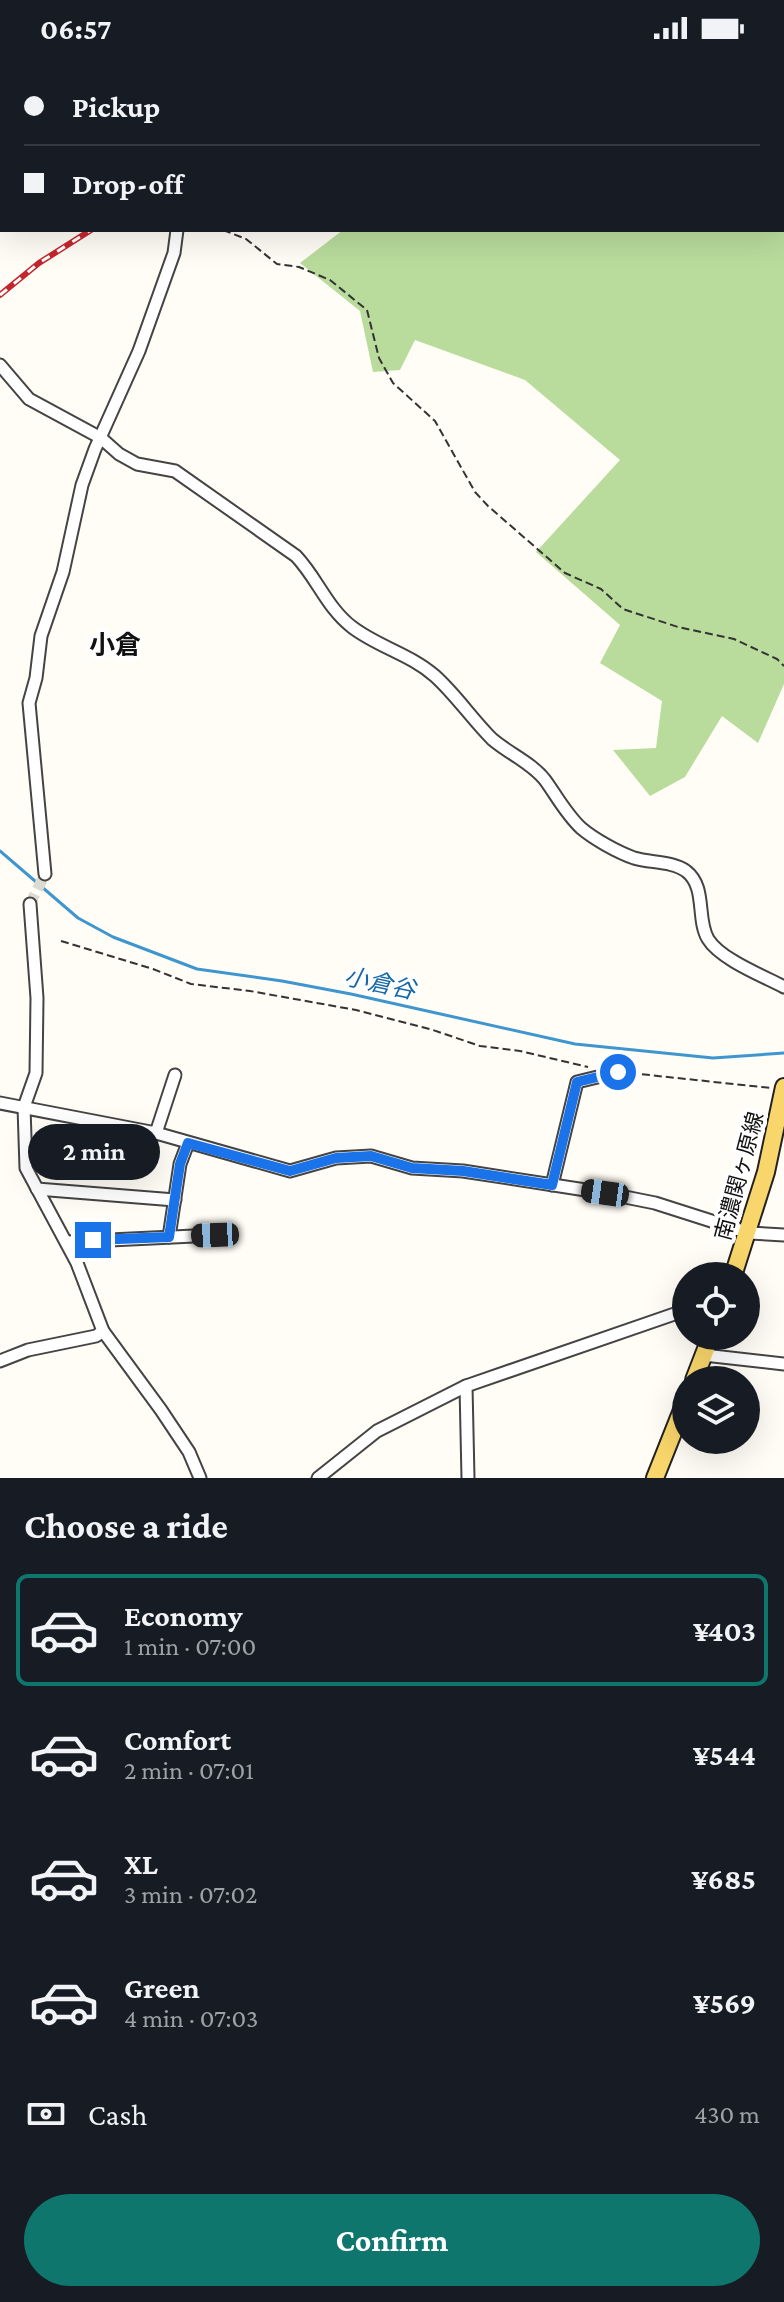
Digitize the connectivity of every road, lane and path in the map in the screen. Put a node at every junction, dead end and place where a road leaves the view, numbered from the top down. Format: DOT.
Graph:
graph roads {
  1 [pos="177,232"];
  2 [pos="228,232"];
  3 [pos="0,365"];
  4 [pos="101,438"];
  5 [pos="784,666"];
  6 [pos="45,874"];
  7 [pos="30,904"];
  8 [pos="61,941"];
  9 [pos="784,987"];
  10 [pos="588,1067"];
  11 [pos="618,1072"];
  12 [pos="175,1075"];
  13 [pos="784,1088"];
  14 [pos="0,1103"];
  15 [pos="24,1107"];
  16 [pos="156,1133"];
  17 [pos="188,1143"];
  18 [pos="552,1185"];
  19 [pos="37,1189"];
  20 [pos="175,1200"];
  21 [pos="749,1233"];
  22 [pos="215,1235"];
  23 [pos="784,1235"];
  24 [pos="169,1237"];
  25 [pos="68,1242"];
  26 [pos="738,1262"];
  27 [pos="672,1315"];
  28 [pos="103,1331"];
  29 [pos="706,1350"];
  30 [pos="704,1355"];
  31 [pos="0,1361"];
  32 [pos="784,1364"];
  33 [pos="700,1366"];
  34 [pos="466,1386"];
  35 [pos="672,1435"];
  36 [pos="333,1472"];
  37 [pos="200,1478"];
  38 [pos="318,1478"];
  39 [pos="468,1478"];
  40 [pos="655,1478"];
  1 -- 4 [label="street"];
  2 -- 5 [label="path"];
  3 -- 4 [label="street"];
  4 -- 6 [label="street"];
  4 -- 9 [label="street"];
  7 -- 15 [label="street"];
  8 -- 10 [label="path"];
  11 -- 13 [label="path"];
  11 -- 18 [label="street"];
  12 -- 16 [label="street"];
  13 -- 21 [label="main road, 南濃関ヶ原線"];
  14 -- 15 [label="street"];
  15 -- 16 [label="street"];
  15 -- 19 [label="street"];
  16 -- 17 [label="street"];
  17 -- 18 [label="street"];
  17 -- 20 [label="street"];
  18 -- 21 [label="street"];
  19 -- 20 [label="street"];
  19 -- 25 [label="street"];
  20 -- 24 [label="street"];
  21 -- 23 [label="street"];
  21 -- 26 [label="main road, 南濃関ヶ原線"];
  22 -- 24 [label="street"];
  24 -- 25 [label="street"];
  25 -- 28 [label="street"];
  27 -- 34 [label="street"];
  28 -- 31 [label="street"];
  28 -- 37 [label="street"];
  29 -- 30 [label="main road"];
  30 -- 32 [label="street"];
  30 -- 33 [label="main road"];
  34 -- 36 [label="street"];
  34 -- 39 [label="street"];
  35 -- 40 [label="main road"];
  36 -- 38 [label="street"];
}
